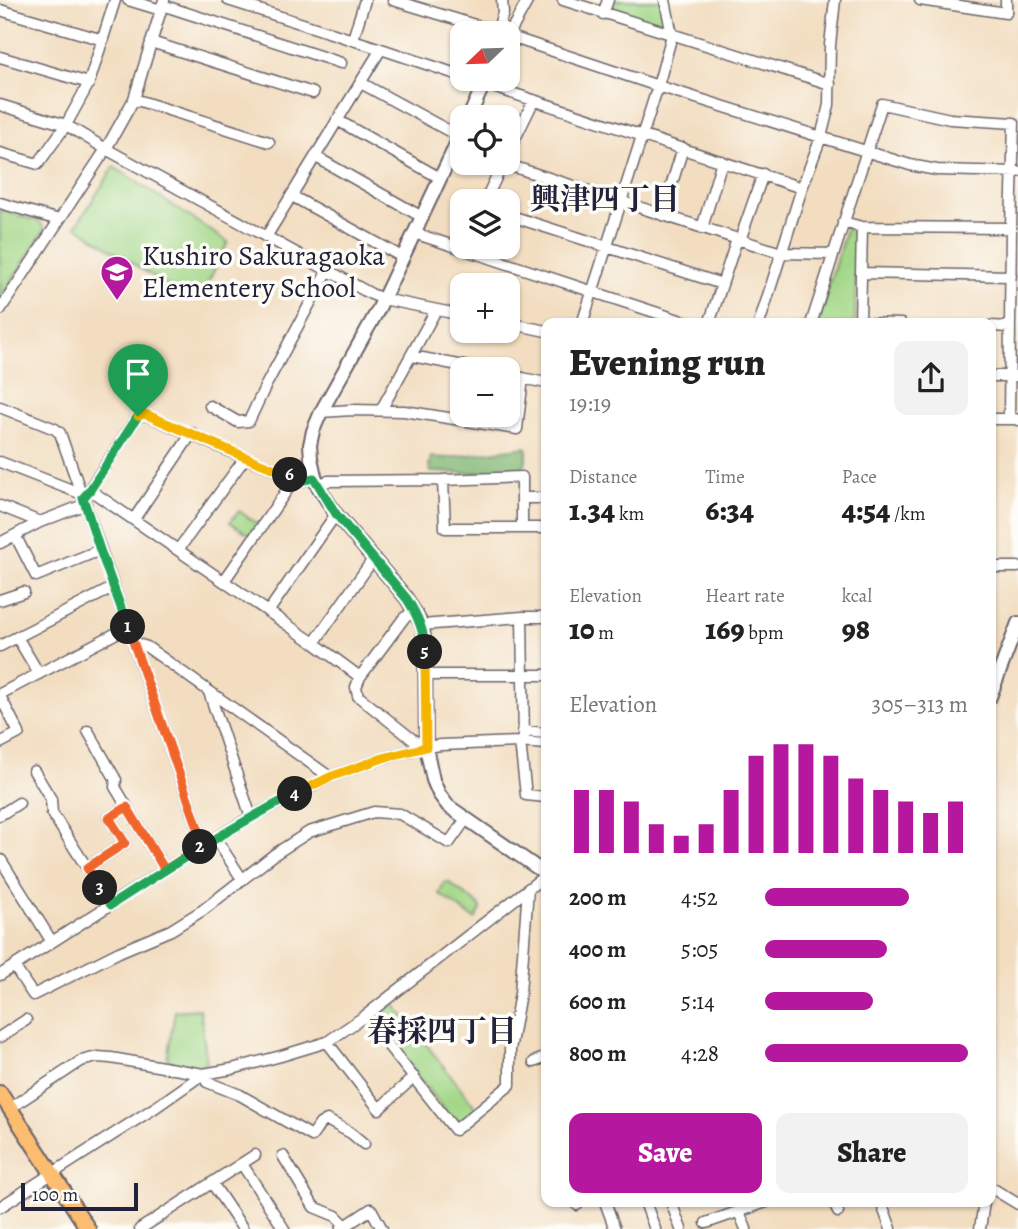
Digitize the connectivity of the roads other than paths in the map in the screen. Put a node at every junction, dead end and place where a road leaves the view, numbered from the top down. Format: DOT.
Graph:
graph roads {
  1 [pos="115,0"];
  2 [pos="128,0"];
  3 [pos="228,0"];
  4 [pos="365,0"];
  5 [pos="393,0"];
  6 [pos="502,0"];
  7 [pos="528,0"];
  8 [pos="563,0"];
  9 [pos="608,0"];
  10 [pos="665,0"];
  11 [pos="835,0"];
  12 [pos="920,0"];
  13 [pos="1006,0"];
  14 [pos="162,5"];
  15 [pos="0,10"];
  16 [pos="603,14"];
  17 [pos="460,21"];
  18 [pos="501,21"];
  19 [pos="516,21"];
  20 [pos="672,35"];
  21 [pos="103,40"];
  22 [pos="353,40"];
  23 [pos="520,40"];
  24 [pos="151,42"];
  25 [pos="381,49"];
  26 [pos="0,57"];
  27 [pos="341,63"];
  28 [pos="450,72"];
  29 [pos="89,83"];
  30 [pos="361,83"];
  31 [pos="830,84"];
  32 [pos="659,86"];
  33 [pos="511,91"];
  34 [pos="313,93"];
  35 [pos="134,99"];
  36 [pos="534,100"];
  37 [pos="0,105"];
  38 [pos="337,120"];
  39 [pos="66,125"];
  40 [pos="450,128"];
  41 [pos="520,129"];
  42 [pos="642,136"];
  43 [pos="821,137"];
  44 [pos="269,142"];
  45 [pos="683,148"];
  46 [pos="106,149"];
  47 [pos="866,152"];
  48 [pos="0,153"];
  49 [pos="316,157"];
  50 [pos="450,157"];
  51 [pos="722,161"];
  52 [pos="520,169"];
  53 [pos="1016,172"];
  54 [pos="763,174"];
  55 [pos="440,178"];
  56 [pos="802,188"];
  57 [pos="292,195"];
  58 [pos="0,202"];
  59 [pos="621,202"];
  60 [pos="662,215"];
  61 [pos="422,217"];
  62 [pos="520,219"];
  63 [pos="59,220"];
  64 [pos="844,222"];
  65 [pos="862,227"];
  66 [pos="702,228"];
  67 [pos="1011,228"];
  68 [pos="414,233"];
  69 [pos="266,237"];
  70 [pos="738,240"];
  71 [pos="450,244"];
  72 [pos="606,246"];
  73 [pos="782,253"];
  74 [pos="834,254"];
  75 [pos="402,257"];
  76 [pos="495,259"];
  77 [pos="328,270"];
  78 [pos="861,273"];
  79 [pos="1011,276"];
  80 [pos="722,284"];
  81 [pos="592,292"];
  82 [pos="383,299"];
  83 [pos="0,310"];
  84 [pos="436,310"];
  85 [pos="450,312"];
  86 [pos="584,318"];
  87 [pos="672,318"];
  88 [pos="711,318"];
  89 [pos="761,318"];
  90 [pos="813,318"];
  91 [pos="860,318"];
  92 [pos="520,326"];
  93 [pos="996,326"];
  94 [pos="1010,327"];
  95 [pos="541,330"];
  96 [pos="412,356"];
  97 [pos="450,363"];
  98 [pos="996,376"];
  99 [pos="1014,376"];
  100 [pos="520,377"];
  101 [pos="523,378"];
  102 [pos="541,382"];
  103 [pos="210,406"];
  104 [pos="0,407"];
  105 [pos="381,411"];
  106 [pos="321,412"];
  107 [pos="996,419"];
  108 [pos="1014,419"];
  109 [pos="192,433"];
  110 [pos="245,457"];
  111 [pos="0,462"];
  112 [pos="296,477"];
  113 [pos="443,480"];
  114 [pos="316,481"];
  115 [pos="85,496"];
  116 [pos="522,498"];
  117 [pos="541,498"];
  118 [pos="0,506"];
  119 [pos="336,514"];
  120 [pos="134,519"];
  121 [pos="40,522"];
  122 [pos="522,528"];
  123 [pos="541,528"];
  124 [pos="15,535"];
  125 [pos="0,543"];
  126 [pos="100,550"];
  127 [pos="178,550"];
  128 [pos="374,558"];
  129 [pos="996,567"];
  130 [pos="1018,567"];
  131 [pos="224,581"];
  132 [pos="114,587"];
  133 [pos="24,592"];
  134 [pos="0,600"];
  135 [pos="415,611"];
  136 [pos="268,612"];
  137 [pos="522,617"];
  138 [pos="541,617"];
  139 [pos="1018,623"];
  140 [pos="422,625"];
  141 [pos="128,627"];
  142 [pos="17,637"];
  143 [pos="134,643"];
  144 [pos="314,643"];
  145 [pos="0,646"];
  146 [pos="39,674"];
  147 [pos="523,675"];
  148 [pos="425,676"];
  149 [pos="541,676"];
  150 [pos="360,677"];
  151 [pos="996,678"];
  152 [pos="209,692"];
  153 [pos="0,695"];
  154 [pos="88,730"];
  155 [pos="541,734"];
  156 [pos="522,739"];
  157 [pos="0,743"];
  158 [pos="541,743"];
  159 [pos="426,747"];
  160 [pos="34,771"];
  161 [pos="330,777"];
  162 [pos="541,796"];
  163 [pos="19,803"];
  164 [pos="127,807"];
  165 [pos="0,815"];
  166 [pos="251,817"];
  167 [pos="466,820"];
  168 [pos="216,839"];
  169 [pos="204,845"];
  170 [pos="1,860"];
  171 [pos="87,868"];
  172 [pos="165,870"];
  173 [pos="541,871"];
  174 [pos="541,878"];
  175 [pos="242,879"];
  176 [pos="528,889"];
  177 [pos="111,905"];
  178 [pos="52,942"];
  179 [pos="14,966"];
  180 [pos="0,975"];
  181 [pos="365,1016"];
  182 [pos="26,1020"];
  183 [pos="0,1037"];
  184 [pos="327,1042"];
  185 [pos="541,1059"];
  186 [pos="534,1062"];
  187 [pos="203,1074"];
  188 [pos="414,1077"];
  189 [pos="0,1093"];
  190 [pos="10,1108"];
  191 [pos="364,1144"];
  192 [pos="255,1155"];
  193 [pos="283,1156"];
  194 [pos="242,1164"];
  195 [pos="52,1173"];
  196 [pos="212,1184"];
  197 [pos="996,1190"];
  198 [pos="1018,1203"];
  199 [pos="0,1207"];
  200 [pos="607,1207"];
  201 [pos="647,1207"];
  202 [pos="673,1207"];
  203 [pos="752,1207"];
  204 [pos="883,1207"];
  205 [pos="983,1207"];
  206 [pos="739,1212"];
  207 [pos="706,1223"];
  208 [pos="343,1227"];
  209 [pos="88,1229"];
  210 [pos="140,1229"];
  211 [pos="243,1229"];
  212 [pos="284,1229"];
  213 [pos="382,1229"];
  214 [pos="615,1229"];
  215 [pos="655,1229"];
  216 [pos="681,1229"];
  217 [pos="746,1229"];
  218 [pos="891,1229"];
  219 [pos="980,1229"];
  1 -- 21 [label="street"];
  2 -- 14 [label="street"];
  3 -- 22 [label="street"];
  4 -- 22 [label="street"];
  5 -- 17 [label="street"];
  6 -- 18 [label="street"];
  7 -- 19 [label="street"];
  8 -- 16 [label="street"];
  9 -- 16 [label="street"];
  10 -- 20 [label="street"];
  11 -- 31 [label="street"];
  12 -- 13 [label="street"];
  14 -- 24 [label="street"];
  14 -- 27 [label="street"];
  15 -- 21 [label="street"];
  16 -- 20 [label="street"];
  20 -- 31 [label="street"];
  20 -- 32 [label="street"];
  21 -- 29 [label="street"];
  22 -- 25 [label="street"];
  23 -- 32 [label="street"];
  24 -- 34 [label="street"];
  24 -- 35 [label="street"];
  25 -- 28 [label="street"];
  25 -- 30 [label="street"];
  26 -- 29 [label="street"];
  29 -- 39 [label="street"];
  30 -- 38 [label="street"];
  30 -- 40 [label="street"];
  31 -- 43 [label="street"];
  32 -- 42 [label="street"];
  32 -- 43 [label="street"];
  33 -- 36 [label="street"];
  35 -- 44 [label="street"];
  35 -- 46 [label="street"];
  36 -- 41 [label="street"];
  36 -- 42 [label="street"];
  37 -- 39 [label="street"];
  38 -- 49 [label="street"];
  38 -- 55 [label="street"];
  39 -- 46 [label="street"];
  39 -- 48 [label="street"];
  42 -- 45 [label="street"];
  42 -- 59 [label="street"];
  43 -- 47 [label="street"];
  43 -- 56 [label="street"];
  45 -- 51 [label="street"];
  45 -- 60 [label="street"];
  46 -- 63 [label="street"];
  46 -- 69 [label="street"];
  47 -- 53 [label="street"];
  47 -- 53 [label="street"];
  47 -- 64 [label="street"];
  49 -- 57 [label="street"];
  49 -- 61 [label="street"];
  50 -- 55 [label="street"];
  51 -- 54 [label="street"];
  51 -- 66 [label="street"];
  52 -- 59 [label="street"];
  53 -- 67 [label="street"];
  54 -- 56 [label="street"];
  54 -- 70 [label="street"];
  55 -- 61 [label="street"];
  56 -- 73 [label="street"];
  57 -- 69 [label="street"];
  57 -- 75 [label="street"];
  58 -- 63 [label="street"];
  59 -- 60 [label="street"];
  59 -- 72 [label="street"];
  60 -- 66 [label="street"];
  61 -- 68 [label="street"];
  62 -- 72 [label="street"];
  63 -- 83 [label="street"];
  64 -- 65 [label="street"];
  64 -- 74 [label="street"];
  65 -- 67 [label="street"];
  65 -- 78 [label="street"];
  66 -- 70 [label="street"];
  67 -- 79 [label="street"];
  68 -- 71 [label="street"];
  68 -- 75 [label="street"];
  69 -- 77 [label="street"];
  70 -- 73 [label="street"];
  70 -- 80 [label="street"];
  72 -- 80 [label="street"];
  72 -- 81 [label="street"];
  73 -- 74 [label="street"];
  73 -- 89 [label="street"];
  74 -- 90 [label="street"];
  75 -- 82 [label="street"];
  76 -- 81 [label="street"];
  77 -- 82 [label="street"];
  77 -- 103 [label="street"];
  78 -- 79 [label="street"];
  78 -- 91 [label="street"];
  79 -- 94 [label="street"];
  80 -- 88 [label="street"];
  81 -- 86 [label="street"];
  81 -- 87 [label="street"];
  82 -- 84 [label="street"];
  82 -- 106 [label="street"];
  84 -- 85 [label="street"];
  84 -- 96 [label="street"];
  92 -- 95 [label="street"];
  93 -- 94 [label="street"];
  94 -- 99 [label="street"];
  96 -- 97 [label="street"];
  96 -- 105 [label="street"];
  98 -- 99 [label="street"];
  99 -- 108 [label="street"];
  100 -- 101 [label="street"];
  101 -- 102 [label="street"];
  101 -- 105 [label="street"];
  104 -- 115 [label="street"];
  105 -- 106 [label="street"];
  106 -- 114 [label="street"];
  107 -- 108 [label="street"];
  109 -- 110 [label="street"];
  109 -- 115 [label="street"];
  109 -- 120 [label="street"];
  110 -- 112 [label="street"];
  110 -- 127 [label="street"];
  111 -- 115 [label="street"];
  112 -- 114 [label="street"];
  112 -- 131 [label="street"];
  113 -- 114 [label="street"];
  113 -- 116 [label="street"];
  113 -- 122 [label="street"];
  114 -- 119 [label="street"];
  115 -- 120 [label="street"];
  115 -- 121 [label="street"];
  115 -- 126 [label="street"];
  116 -- 117 [label="street"];
  116 -- 122 [label="street"];
  118 -- 121 [label="street"];
  119 -- 128 [label="street"];
  119 -- 136 [label="street"];
  120 -- 127 [label="street"];
  121 -- 124 [label="street"];
  122 -- 123 [label="street"];
  124 -- 125 [label="street"];
  124 -- 126 [label="street"];
  126 -- 132 [label="street"];
  127 -- 131 [label="street"];
  128 -- 135 [label="street"];
  128 -- 144 [label="street"];
  129 -- 130 [label="street"];
  131 -- 136 [label="street"];
  132 -- 141 [label="street"];
  132 -- 142 [label="street"];
  133 -- 134 [label="street"];
  135 -- 140 [label="street"];
  135 -- 150 [label="street"];
  136 -- 144 [label="street"];
  137 -- 138 [label="street"];
  137 -- 140 [label="street"];
  137 -- 147 [label="street"];
  139 -- 151 [label="street"];
  140 -- 148 [label="street"];
  141 -- 143 [label="street"];
  141 -- 146 [label="street"];
  142 -- 145 [label="street"];
  142 -- 146 [label="street"];
  143 -- 152 [label="street"];
  143 -- 169 [label="street"];
  144 -- 150 [label="street"];
  146 -- 153 [label="street"];
  147 -- 148 [label="street"];
  147 -- 149 [label="street"];
  147 -- 156 [label="street"];
  148 -- 159 [label="street"];
  150 -- 159 [label="street"];
  152 -- 161 [label="street"];
  152 -- 166 [label="street"];
  153 -- 157 [label="street"];
  154 -- 164 [label="street"];
  155 -- 156 [label="street"];
  156 -- 158 [label="street"];
  156 -- 159 [label="street"];
  156 -- 162 [label="street"];
  159 -- 161 [label="street"];
  159 -- 167 [label="street"];
  160 -- 171 [label="street"];
  161 -- 166 [label="street"];
  163 -- 165 [label="street"];
  164 -- 171 [label="street"];
  164 -- 172 [label="street"];
  166 -- 168 [label="street"];
  167 -- 173 [label="street"];
  167 -- 175 [label="street"];
  168 -- 169 [label="street"];
  168 -- 175 [label="street"];
  169 -- 172 [label="street"];
  170 -- 178 [label="street"];
  171 -- 177 [label="street"];
  172 -- 177 [label="street"];
  174 -- 176 [label="street"];
  175 -- 179 [label="street"];
  176 -- 181 [label="street"];
  176 -- 188 [label="street"];
  177 -- 178 [label="street"];
  178 -- 179 [label="street"];
  179 -- 180 [label="street"];
  181 -- 184 [label="street"];
  181 -- 188 [label="street"];
  182 -- 183 [label="street"];
  184 -- 187 [label="street"];
  184 -- 188 [label="street"];
  185 -- 186 [label="street"];
  187 -- 190 [label="street"];
  187 -- 191 [label="street"];
  187 -- 195 [label="street"];
  189 -- 190 [label="main road"];
  190 -- 195 [label="main road"];
  192 -- 194 [label="street"];
  193 -- 208 [label="street"];
  194 -- 196 [label="street"];
  194 -- 212 [label="street"];
  195 -- 199 [label="street"];
  195 -- 209 [label="main road"];
  196 -- 210 [label="street"];
  196 -- 211 [label="street"];
  197 -- 198 [label="street"];
  200 -- 214 [label="street"];
  201 -- 215 [label="street"];
  202 -- 216 [label="street"];
  203 -- 206 [label="street"];
  204 -- 218 [label="street"];
  205 -- 219 [label="street"];
  206 -- 207 [label="street"];
  206 -- 217 [label="street"];
  208 -- 213 [label="street"];
}
